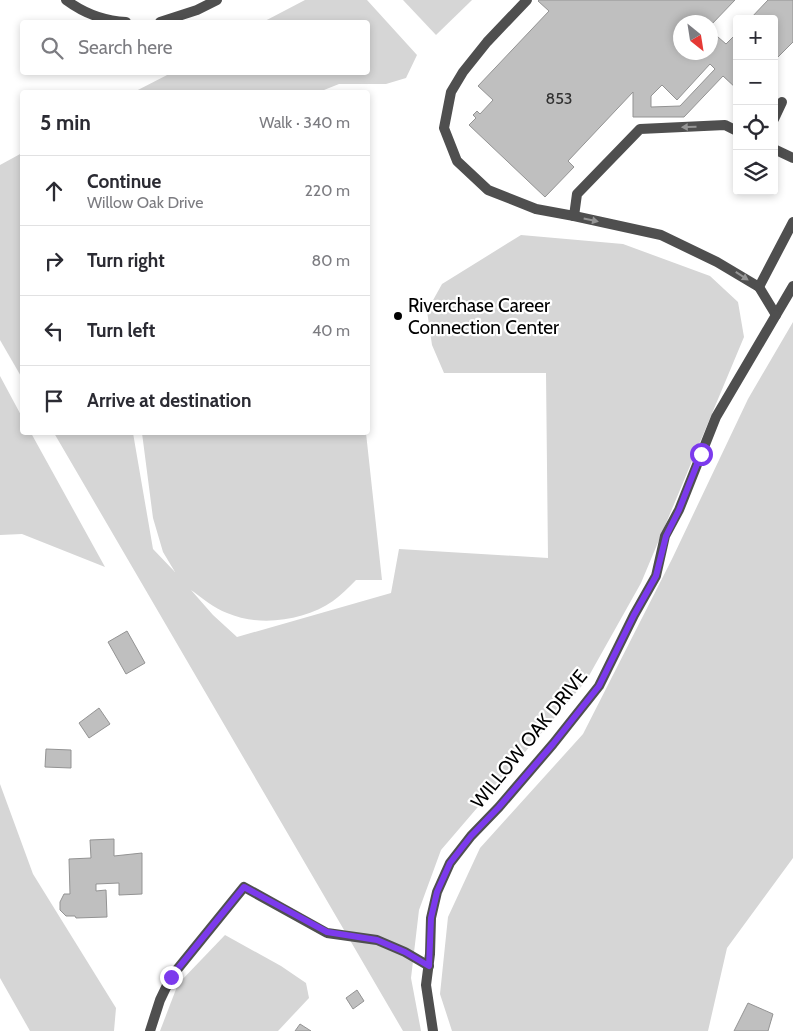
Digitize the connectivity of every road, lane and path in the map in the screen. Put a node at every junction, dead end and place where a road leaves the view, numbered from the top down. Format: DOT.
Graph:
graph roads {
  1 [pos="66,0"];
  2 [pos="217,0"];
  3 [pos="527,0"];
  4 [pos="105,20"];
  5 [pos="166,20"];
  6 [pos="782,102"];
  7 [pos="778,111"];
  8 [pos="733,129"];
  9 [pos="776,150"];
  10 [pos="793,158"];
  11 [pos="574,216"];
  12 [pos="793,222"];
  13 [pos="793,286"];
  14 [pos="759,287"];
  15 [pos="776,315"];
  16 [pos="429,966"];
  17 [pos="150,1031"];
  18 [pos="433,1031"];
  1 -- 4 [label="street"];
  2 -- 5 [label="street"];
  3 -- 11 [label="street"];
  6 -- 7 [label="street"];
  8 -- 11 [label="street, one-way"];
  9 -- 10 [label="street"];
  11 -- 14 [label="street, one-way"];
  12 -- 14 [label="street"];
  13 -- 15 [label="street, WILLOW OAK DRIVE"];
  14 -- 15 [label="street"];
  15 -- 16 [label="street, WILLOW OAK DRIVE"];
  16 -- 17 [label="street"];
  16 -- 18 [label="street, WILLOW OAK DRIVE"];
}
